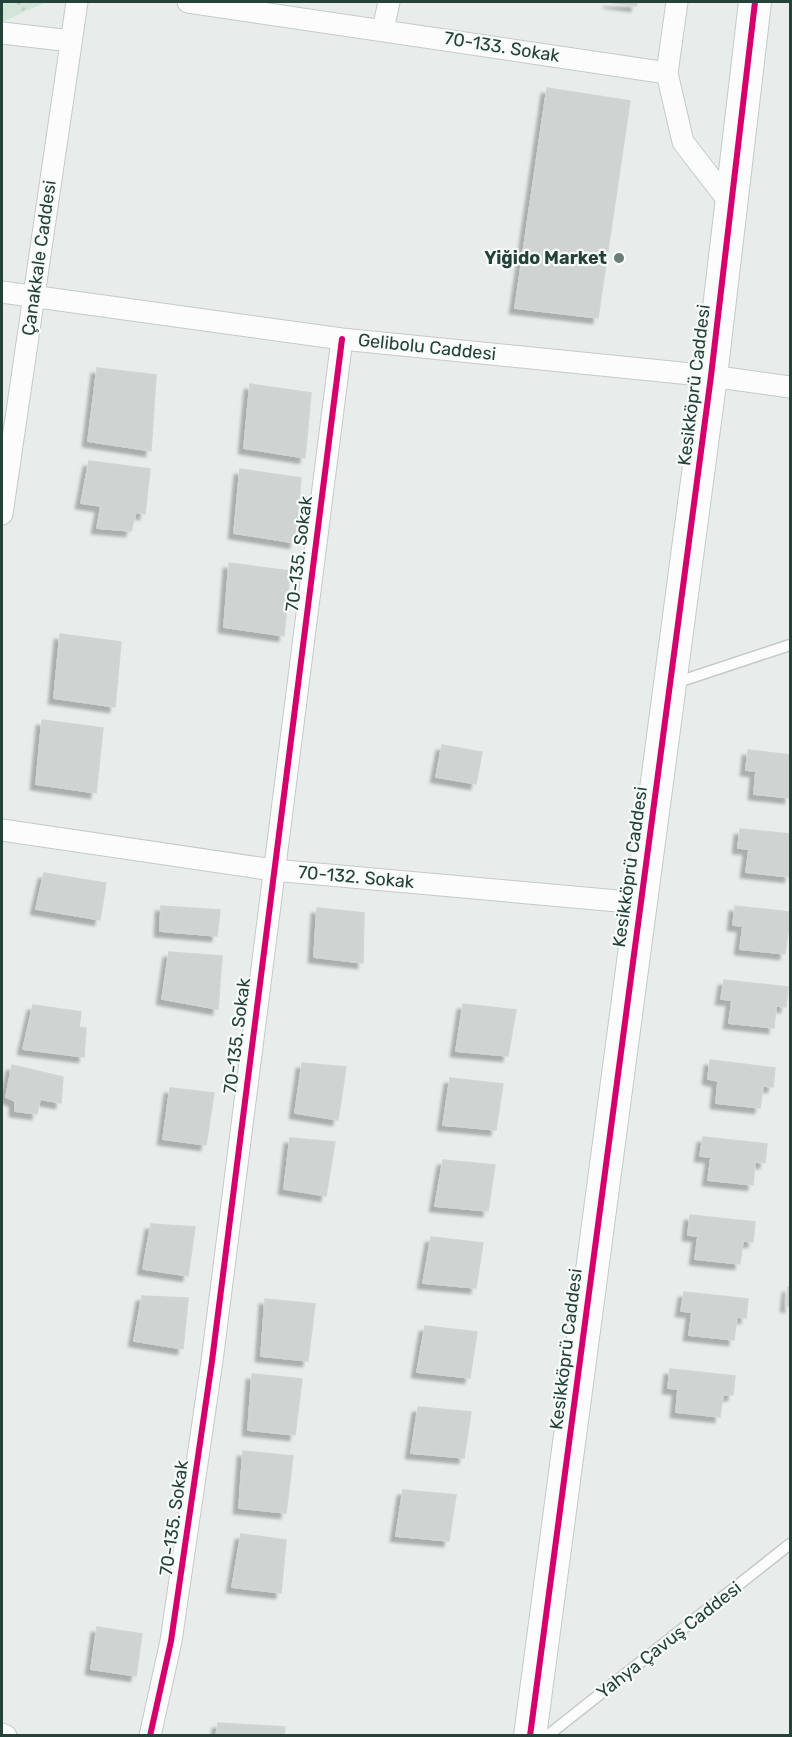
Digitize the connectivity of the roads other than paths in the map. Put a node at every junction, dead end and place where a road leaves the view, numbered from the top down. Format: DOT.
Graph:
graph roads {
  1 [pos="77,2"];
  2 [pos="188,2"];
  3 [pos="389,2"];
  4 [pos="677,2"];
  5 [pos="755,2"];
  6 [pos="383,29"];
  7 [pos="2,33"];
  8 [pos="70,41"];
  9 [pos="666,72"];
  10 [pos="731,204"];
  11 [pos="2,292"];
  12 [pos="33,297"];
  13 [pos="342,339"];
  14 [pos="711,376"];
  15 [pos="790,387"];
  16 [pos="2,514"];
  17 [pos="790,645"];
  18 [pos="669,686"];
  19 [pos="2,830"];
  20 [pos="273,870"];
  21 [pos="640,903"];
  22 [pos="790,1544"];
  23 [pos="2,1734"];
  24 [pos="6,1736"];
  25 [pos="150,1736"];
  26 [pos="530,1736"];
  27 [pos="547,1736"];
  1 -- 8 [label="street, Çanakkale Caddesi"];
  2 -- 6 [label="street, 70-133. Sokak"];
  3 -- 6 [label="street"];
  4 -- 9 [label="street"];
  5 -- 10 [label="street, Kesikköprü Caddesi"];
  6 -- 9 [label="street, 70-133. Sokak"];
  7 -- 8 [label="street"];
  8 -- 12 [label="street, Çanakkale Caddesi"];
  9 -- 10 [label="street"];
  10 -- 14 [label="street, Kesikköprü Caddesi"];
  11 -- 12 [label="street, Gelibolu Caddesi"];
  12 -- 13 [label="street, Gelibolu Caddesi"];
  12 -- 16 [label="street, Çanakkale Caddesi"];
  13 -- 14 [label="street, Gelibolu Caddesi"];
  13 -- 20 [label="street, 70-135. Sokak"];
  14 -- 15 [label="street, Gelibolu Caddesi"];
  14 -- 18 [label="street, Kesikköprü Caddesi"];
  17 -- 18 [label="lane"];
  18 -- 21 [label="street, Kesikköprü Caddesi"];
  19 -- 20 [label="street, 70-132. Sokak"];
  20 -- 21 [label="street, 70-132. Sokak"];
  20 -- 25 [label="street, 70-135. Sokak"];
  21 -- 26 [label="street, Kesikköprü Caddesi"];
  22 -- 27 [label="lane, Yahya Çavuş Caddesi"];
  23 -- 24 [label="street"];
}
